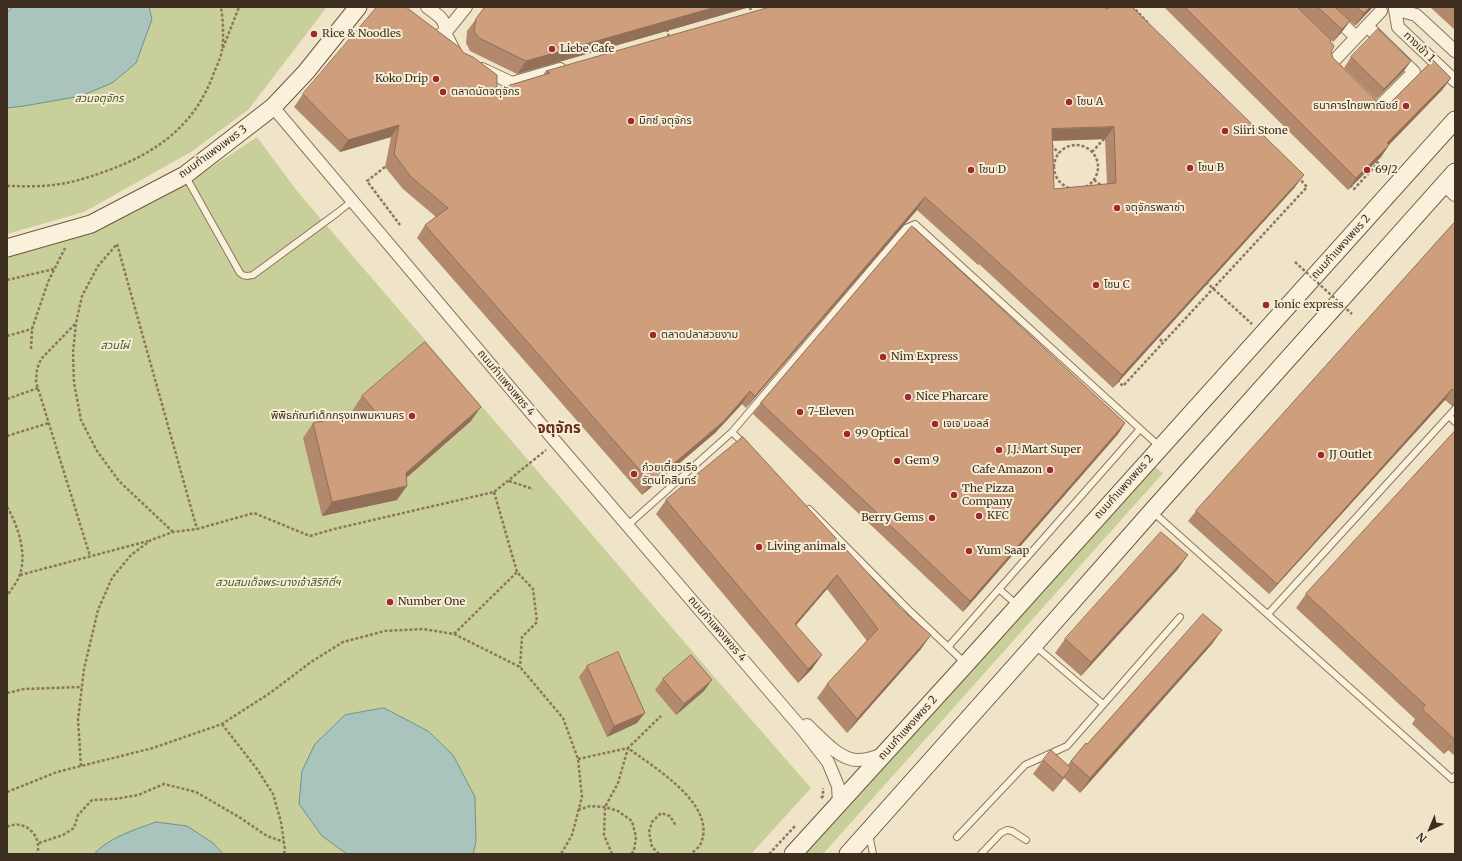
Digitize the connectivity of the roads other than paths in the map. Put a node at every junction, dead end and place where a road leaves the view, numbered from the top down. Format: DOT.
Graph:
graph roads {
  1 [pos="358,7"];
  2 [pos="427,7"];
  3 [pos="466,7"];
  4 [pos="1324,7"];
  5 [pos="1396,8"];
  6 [pos="1379,9"];
  7 [pos="1367,26"];
  8 [pos="431,33"];
  9 [pos="445,33"];
  10 [pos="1356,37"];
  11 [pos="1455,51"];
  12 [pos="459,59"];
  13 [pos="474,66"];
  14 [pos="568,67"];
  15 [pos="1346,80"];
  16 [pos="1455,81"];
  17 [pos="1361,95"];
  18 [pos="273,107"];
  19 [pos="1455,120"];
  20 [pos="185,175"];
  21 [pos="1451,184"];
  22 [pos="352,201"];
  23 [pos="7,248"];
  24 [pos="1455,409"];
  25 [pos="1449,416"];
  26 [pos="1455,422"];
  27 [pos="1140,429"];
  28 [pos="732,432"];
  29 [pos="1160,447"];
  30 [pos="749,448"];
  31 [pos="804,505"];
  32 [pos="1152,510"];
  33 [pos="628,525"];
  34 [pos="999,589"];
  35 [pos="1018,606"];
  36 [pos="1268,614"];
  37 [pos="1180,617"];
  38 [pos="1034,646"];
  39 [pos="948,648"];
  40 [pos="966,664"];
  41 [pos="772,693"];
  42 [pos="1103,704"];
  43 [pos="886,753"];
  44 [pos="1455,776"];
  45 [pos="839,804"];
  46 [pos="868,830"];
  47 [pos="956,837"];
  48 [pos="1026,840"];
  49 [pos="793,854"];
  50 [pos="848,854"];
  51 [pos="873,854"];
  52 [pos="981,854"];
  1 -- 18 [label="main road, ถนนกำแพงเพชร 3"];
  2 -- 9 [label="street"];
  3 -- 9 [label="street"];
  4 -- 10 [label="street"];
  5 -- 6 [label="street"];
  5 -- 11 [label="street, ทางเข้า 1"];
  5 -- 16 [label="street, ทางเข้า 1"];
  6 -- 7 [label="street"];
  7 -- 10 [label="street"];
  7 -- 17 [label="street"];
  8 -- 9 [label="street"];
  9 -- 12 [label="street"];
  10 -- 15 [label="street"];
  13 -- 14 [label="street"];
  18 -- 20 [label="main road, ถนนกำแพงเพชร 3"];
  18 -- 22 [label="street, ถนนกำแพงเพชร 4"];
  19 -- 29 [label="main road, ถนนกำแพงเพชร 2"];
  20 -- 22 [label="lane"];
  20 -- 23 [label="main road, ถนนกำแพงเพชร 3"];
  21 -- 32 [label="main road"];
  22 -- 33 [label="street, ถนนกำแพงเพชร 4"];
  24 -- 25 [label="lane"];
  25 -- 26 [label="lane"];
  25 -- 36 [label="lane"];
  27 -- 28 [label="lane"];
  27 -- 29 [label="lane"];
  27 -- 34 [label="lane"];
  28 -- 30 [label="lane"];
  28 -- 33 [label="lane"];
  29 -- 35 [label="main road, ถนนกำแพงเพชร 2"];
  31 -- 39 [label="lane"];
  32 -- 36 [label="lane"];
  32 -- 38 [label="main road"];
  33 -- 41 [label="street, ถนนกำแพงเพชร 4"];
  34 -- 35 [label="lane"];
  34 -- 39 [label="lane"];
  35 -- 40 [label="main road, ถนนกำแพงเพชร 2"];
  36 -- 44 [label="lane"];
  37 -- 42 [label="lane"];
  38 -- 42 [label="lane"];
  38 -- 46 [label="main road"];
  39 -- 40 [label="lane"];
  40 -- 43 [label="main road, ถนนกำแพงเพชร 2"];
  41 -- 43 [label="street, ถนนกำแพงเพชร 4"];
  41 -- 45 [label="street, ถนนกำแพงเพชร 4"];
  42 -- 47 [label="lane"];
  43 -- 45 [label="main road, ถนนกำแพงเพชร 2"];
  45 -- 49 [label="main road, ถนนกำแพงเพชร 2"];
  46 -- 50 [label="main road"];
  46 -- 51 [label="lane"];
  48 -- 52 [label="lane"];
}
